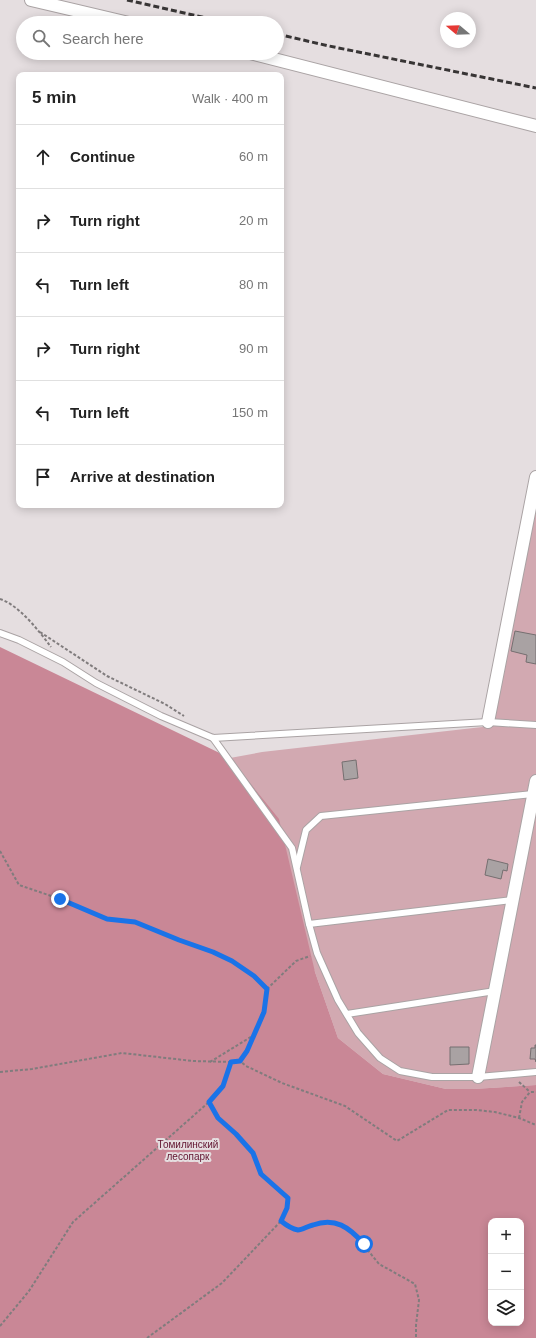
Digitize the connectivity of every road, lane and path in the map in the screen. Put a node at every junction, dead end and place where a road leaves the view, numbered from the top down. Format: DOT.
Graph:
graph roads {
  1 [pos="31,0"];
  2 [pos="99,16"];
  3 [pos="277,60"];
  4 [pos="536,126"];
  5 [pos="536,477"];
  6 [pos="0,599"];
  7 [pos="40,632"];
  8 [pos="0,633"];
  9 [pos="63,662"];
  10 [pos="185,717"];
  11 [pos="488,722"];
  12 [pos="536,725"];
  13 [pos="213,738"];
  14 [pos="536,780"];
  15 [pos="533,794"];
  16 [pos="0,851"];
  17 [pos="297,868"];
  18 [pos="512,900"];
  19 [pos="309,924"];
  20 [pos="317,953"];
  21 [pos="267,989"];
  22 [pos="495,991"];
  23 [pos="346,1014"];
  24 [pos="255,1034"];
  25 [pos="240,1061"];
  26 [pos="210,1062"];
  27 [pos="231,1062"];
  28 [pos="0,1072"];
  29 [pos="536,1072"];
  30 [pos="512,1074"];
  31 [pos="478,1077"];
  32 [pos="530,1092"];
  33 [pos="536,1092"];
  34 [pos="209,1102"];
  35 [pos="519,1118"];
  36 [pos="536,1125"];
  37 [pos="281,1221"];
  38 [pos="0,1326"];
  39 [pos="147,1338"];
  40 [pos="416,1338"];
  1 -- 2 [label="street"];
  3 -- 4 [label="street"];
  5 -- 11 [label="street"];
  6 -- 7 [label="path"];
  7 -- 9 [label="path"];
  7 -- 10 [label="path"];
  8 -- 9 [label="lane"];
  9 -- 13 [label="lane"];
  11 -- 12 [label="lane"];
  11 -- 13 [label="lane"];
  13 -- 17 [label="lane"];
  14 -- 15 [label="street"];
  15 -- 17 [label="lane"];
  15 -- 18 [label="street"];
  16 -- 21 [label="path"];
  17 -- 19 [label="lane"];
  18 -- 19 [label="lane"];
  18 -- 22 [label="street"];
  19 -- 20 [label="lane"];
  20 -- 21 [label="path"];
  20 -- 23 [label="lane"];
  21 -- 24 [label="path"];
  22 -- 23 [label="lane"];
  22 -- 31 [label="street"];
  23 -- 31 [label="lane"];
  24 -- 25 [label="path"];
  24 -- 26 [label="path"];
  25 -- 27 [label="path"];
  25 -- 35 [label="path"];
  26 -- 27 [label="path"];
  26 -- 28 [label="path"];
  27 -- 34 [label="path"];
  29 -- 30 [label="lane"];
  30 -- 31 [label="lane"];
  30 -- 32 [label="path"];
  32 -- 33 [label="path"];
  32 -- 35 [label="path"];
  34 -- 37 [label="path"];
  34 -- 38 [label="path"];
  35 -- 36 [label="path"];
  37 -- 39 [label="path"];
  37 -- 40 [label="path"];
}
